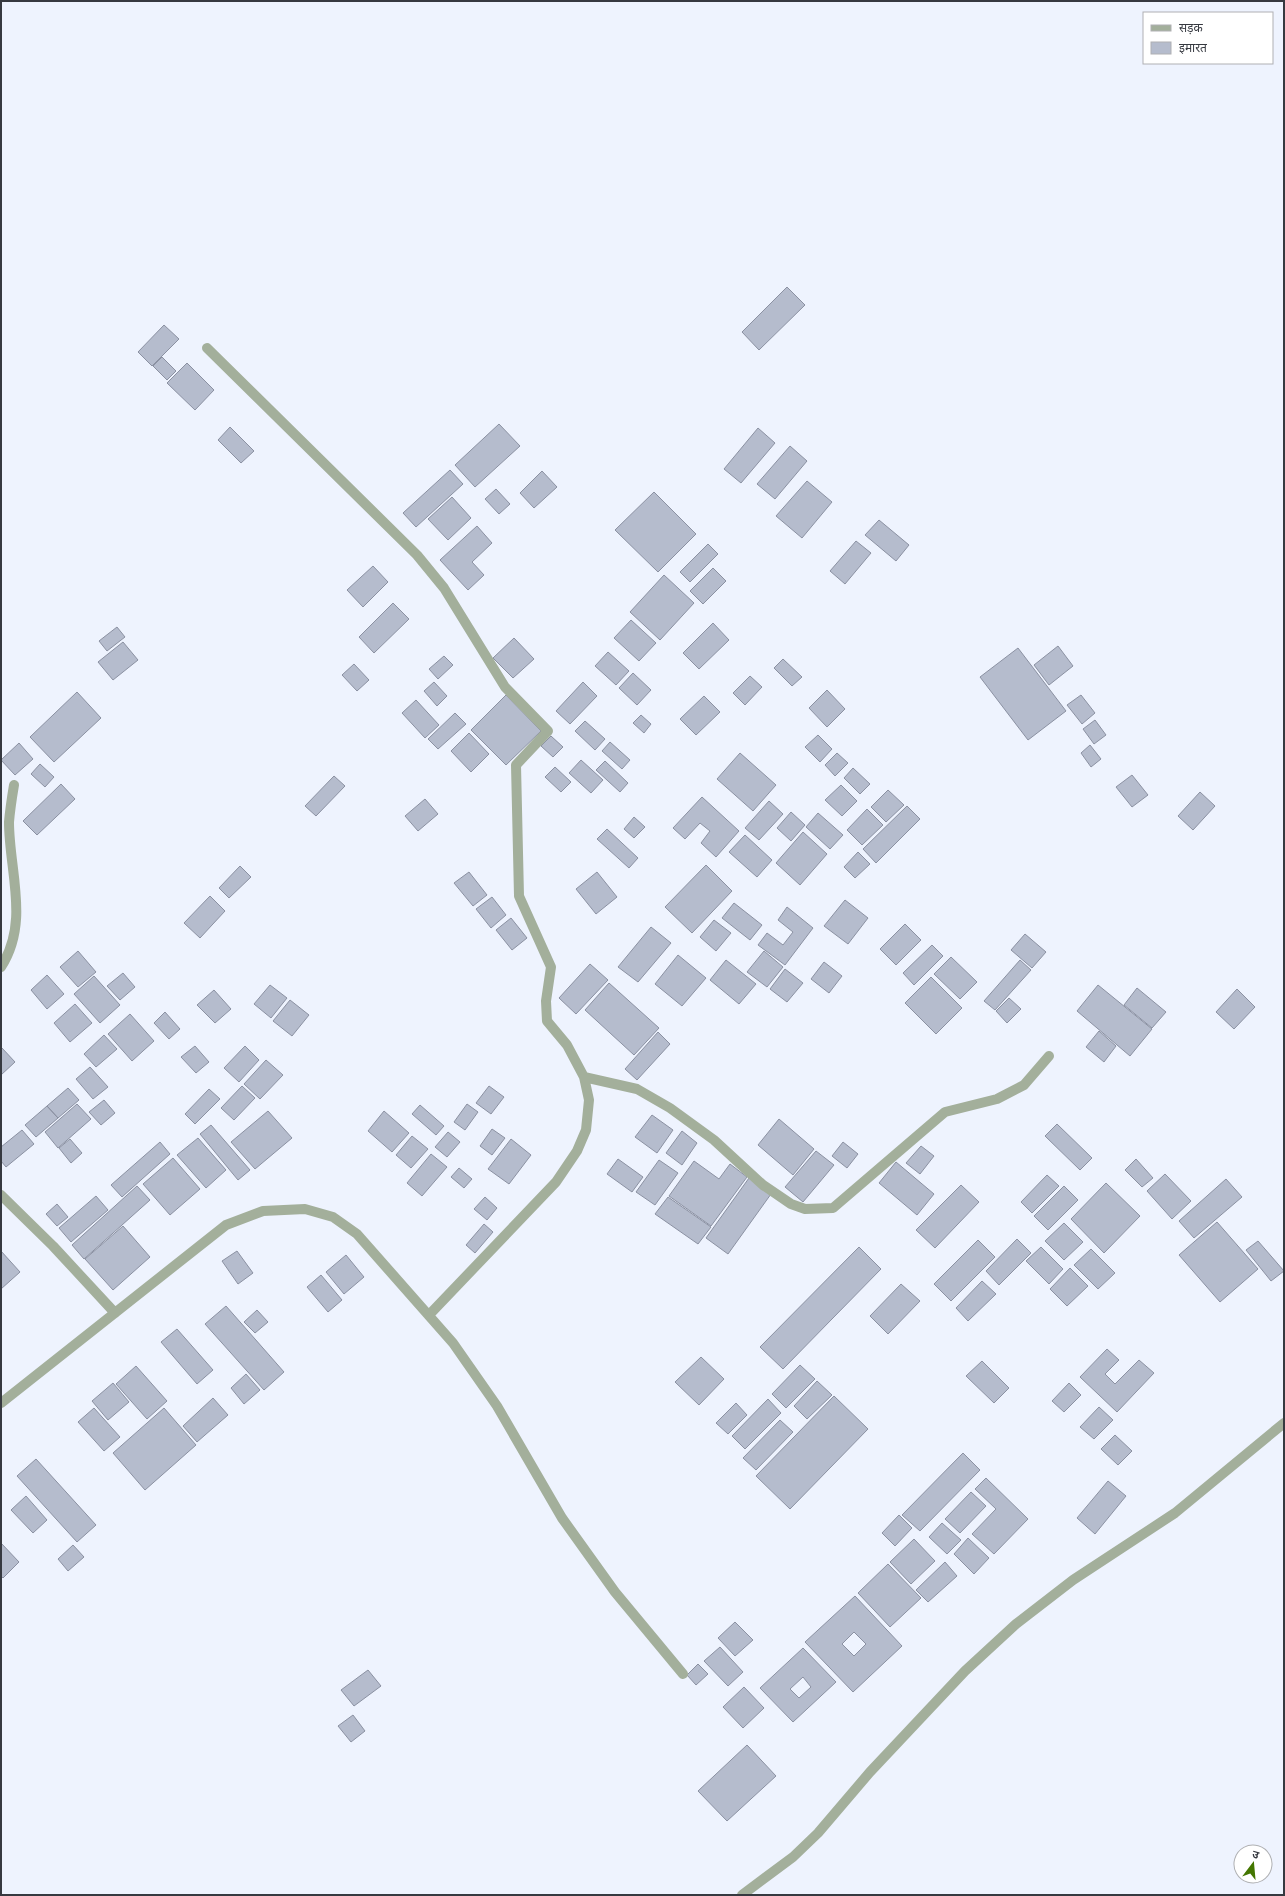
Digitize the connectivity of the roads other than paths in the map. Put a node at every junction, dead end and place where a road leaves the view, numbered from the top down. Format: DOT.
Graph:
graph roads {
  1 [pos="207,348"];
  2 [pos="14,785"];
  3 [pos="1,967"];
  4 [pos="1049,1056"];
  5 [pos="584,1077"];
  6 [pos="1,1195"];
  7 [pos="116,1313"];
  8 [pos="429,1315"];
  9 [pos="1,1403"];
  10 [pos="1284,1423"];
  11 [pos="684,1674"];
  12 [pos="742,1895"];
  1 -- 5 [label="street"];
  2 -- 3 [label="street"];
  4 -- 5 [label="street"];
  5 -- 8 [label="street"];
  6 -- 7 [label="street"];
  7 -- 8 [label="street"];
  7 -- 9 [label="street"];
  8 -- 11 [label="street"];
  10 -- 12 [label="street"];
}
